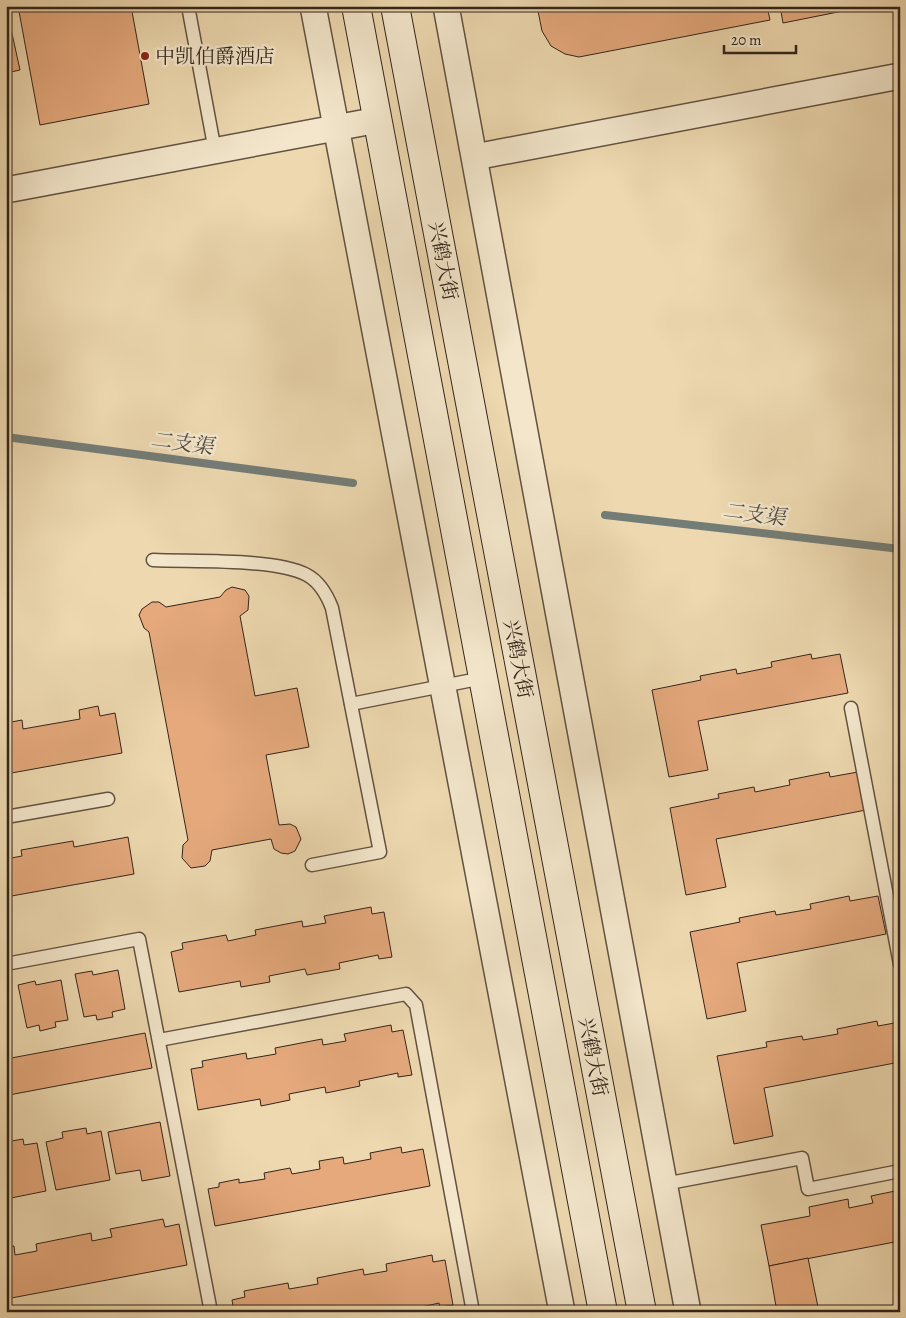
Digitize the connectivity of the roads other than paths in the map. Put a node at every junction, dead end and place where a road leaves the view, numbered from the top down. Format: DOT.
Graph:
graph roads {
  1 [pos="188,6"];
  2 [pos="313,6"];
  3 [pos="356,6"];
  4 [pos="394,6"];
  5 [pos="446,6"];
  6 [pos="900,76"];
  7 [pos="378,120"];
  8 [pos="337,128"];
  9 [pos="215,151"];
  10 [pos="475,157"];
  11 [pos="6,190"];
  12 [pos="153,560"];
  13 [pos="483,678"];
  14 [pos="443,686"];
  15 [pos="351,704"];
  16 [pos="851,708"];
  17 [pos="108,799"];
  18 [pos="6,817"];
  19 [pos="312,865"];
  20 [pos="6,964"];
  21 [pos="900,964"];
  22 [pos="158,1040"];
  23 [pos="900,1171"];
  24 [pos="664,1184"];
  25 [pos="211,1312"];
  26 [pos="473,1312"];
  27 [pos="562,1312"];
  28 [pos="603,1312"];
  29 [pos="642,1312"];
  30 [pos="688,1312"];
  1 -- 9 [label="lane"];
  2 -- 8 [label="street"];
  3 -- 7 [label="main road, 兴鹤大街"];
  4 -- 29 [label="main road, 兴鹤大街"];
  5 -- 10 [label="street"];
  6 -- 10 [label="street"];
  7 -- 8 [label="street"];
  7 -- 13 [label="main road, 兴鹤大街"];
  8 -- 9 [label="street"];
  8 -- 14 [label="street"];
  9 -- 11 [label="street"];
  10 -- 24 [label="street"];
  12 -- 15 [label="lane"];
  13 -- 14 [label="lane"];
  13 -- 28 [label="main road, 兴鹤大街"];
  14 -- 15 [label="lane"];
  14 -- 27 [label="street"];
  15 -- 19 [label="lane"];
  16 -- 21 [label="lane"];
  17 -- 18 [label="lane"];
  20 -- 22 [label="lane"];
  22 -- 25 [label="lane"];
  22 -- 26 [label="lane"];
  23 -- 24 [label="lane"];
  24 -- 30 [label="street"];
}
